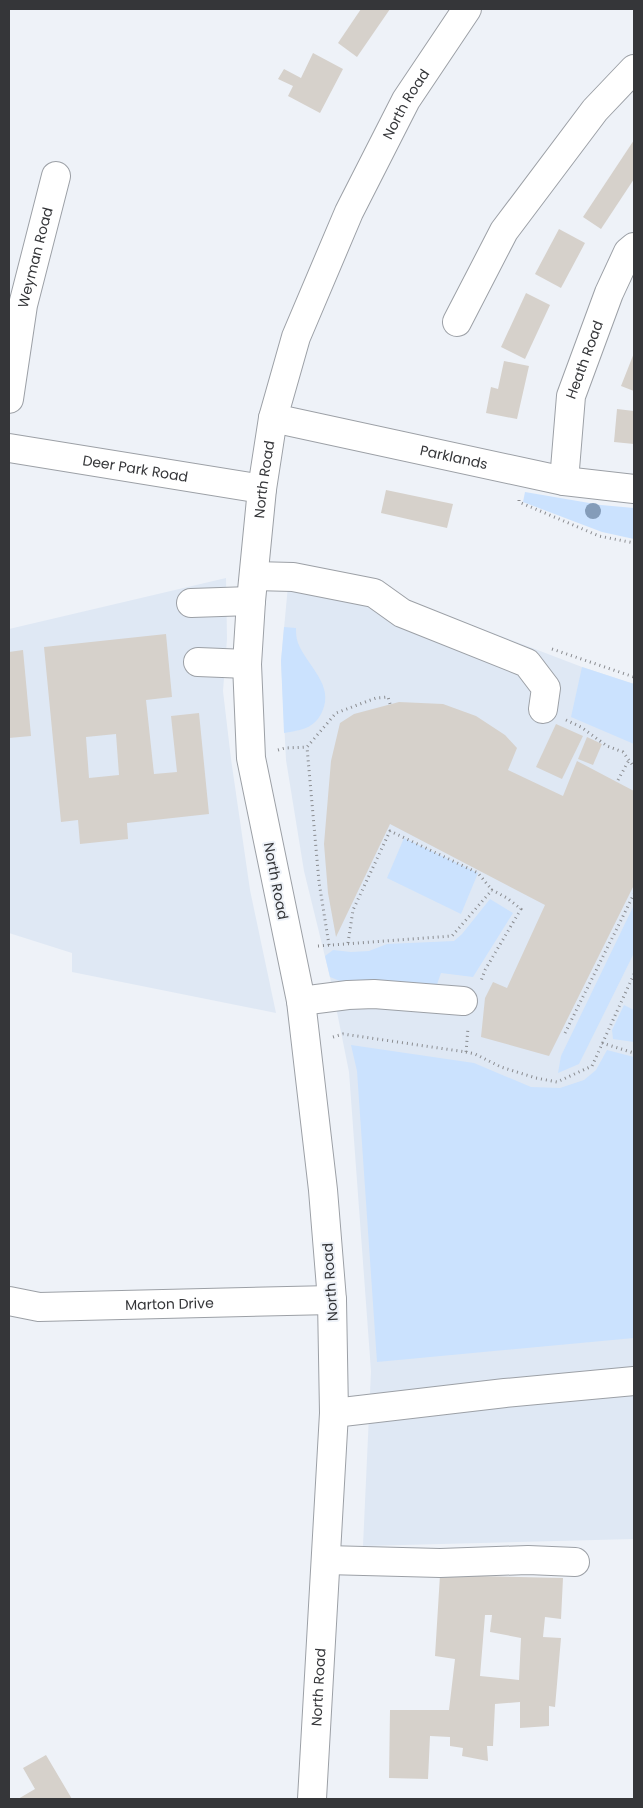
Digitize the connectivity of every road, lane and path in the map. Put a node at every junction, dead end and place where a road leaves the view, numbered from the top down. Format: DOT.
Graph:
graph roads {
  1 [pos="468,9"];
  2 [pos="634,69"];
  3 [pos="56,176"];
  4 [pos="634,247"];
  5 [pos="457,322"];
  6 [pos="9,399"];
  7 [pos="274,418"];
  8 [pos="9,448"];
  9 [pos="524,472"];
  10 [pos="564,481"];
  11 [pos="262,489"];
  12 [pos="634,490"];
  13 [pos="634,543"];
  14 [pos="253,589"];
  15 [pos="191,602"];
  16 [pos="198,662"];
  17 [pos="247,664"];
  18 [pos="390,704"];
  19 [pos="542,709"];
  20 [pos="629,760"];
  21 [pos="634,767"];
  22 [pos="618,780"];
  23 [pos="492,890"];
  24 [pos="634,894"];
  25 [pos="521,909"];
  26 [pos="348,944"];
  27 [pos="329,945"];
  28 [pos="289,947"];
  29 [pos="634,974"];
  30 [pos="301,1001"];
  31 [pos="463,1001"];
  32 [pos="565,1033"];
  33 [pos="602,1043"];
  34 [pos="466,1052"];
  35 [pos="634,1053"];
  36 [pos="332,1300"];
  37 [pos="9,1302"];
  38 [pos="634,1381"];
  39 [pos="334,1413"];
  40 [pos="326,1560"];
  41 [pos="575,1562"];
  42 [pos="312,1799"];
  1 -- 7 [label="street, North Road"];
  2 -- 5 [label="street"];
  3 -- 6 [label="street, Weyman Road"];
  4 -- 10 [label="street, Heath Road"];
  7 -- 9 [label="street, Parklands"];
  7 -- 11 [label="street, North Road"];
  8 -- 11 [label="street, Deer Park Road"];
  9 -- 10 [label="street, Parklands"];
  9 -- 13 [label="path"];
  10 -- 12 [label="street, Parklands"];
  11 -- 14 [label="street, North Road"];
  14 -- 15 [label="street"];
  14 -- 17 [label="street, North Road"];
  14 -- 19 [label="street"];
  16 -- 17 [label="street"];
  17 -- 28 [label="street, North Road"];
  18 -- 27 [label="path"];
  19 -- 20 [label="path"];
  20 -- 21 [label="path"];
  20 -- 22 [label="path"];
  23 -- 25 [label="path"];
  23 -- 26 [label="path"];
  23 -- 26 [label="path"];
  24 -- 32 [label="path"];
  26 -- 27 [label="path"];
  27 -- 28 [label="path"];
  28 -- 30 [label="street, North Road"];
  29 -- 33 [label="path"];
  30 -- 31 [label="street"];
  30 -- 36 [label="street, North Road"];
  33 -- 34 [label="path"];
  33 -- 35 [label="path"];
  36 -- 37 [label="street, Marton Drive"];
  36 -- 39 [label="street, North Road"];
  38 -- 39 [label="street"];
  39 -- 40 [label="street, North Road"];
  40 -- 41 [label="street"];
  40 -- 42 [label="street, North Road"];
}
